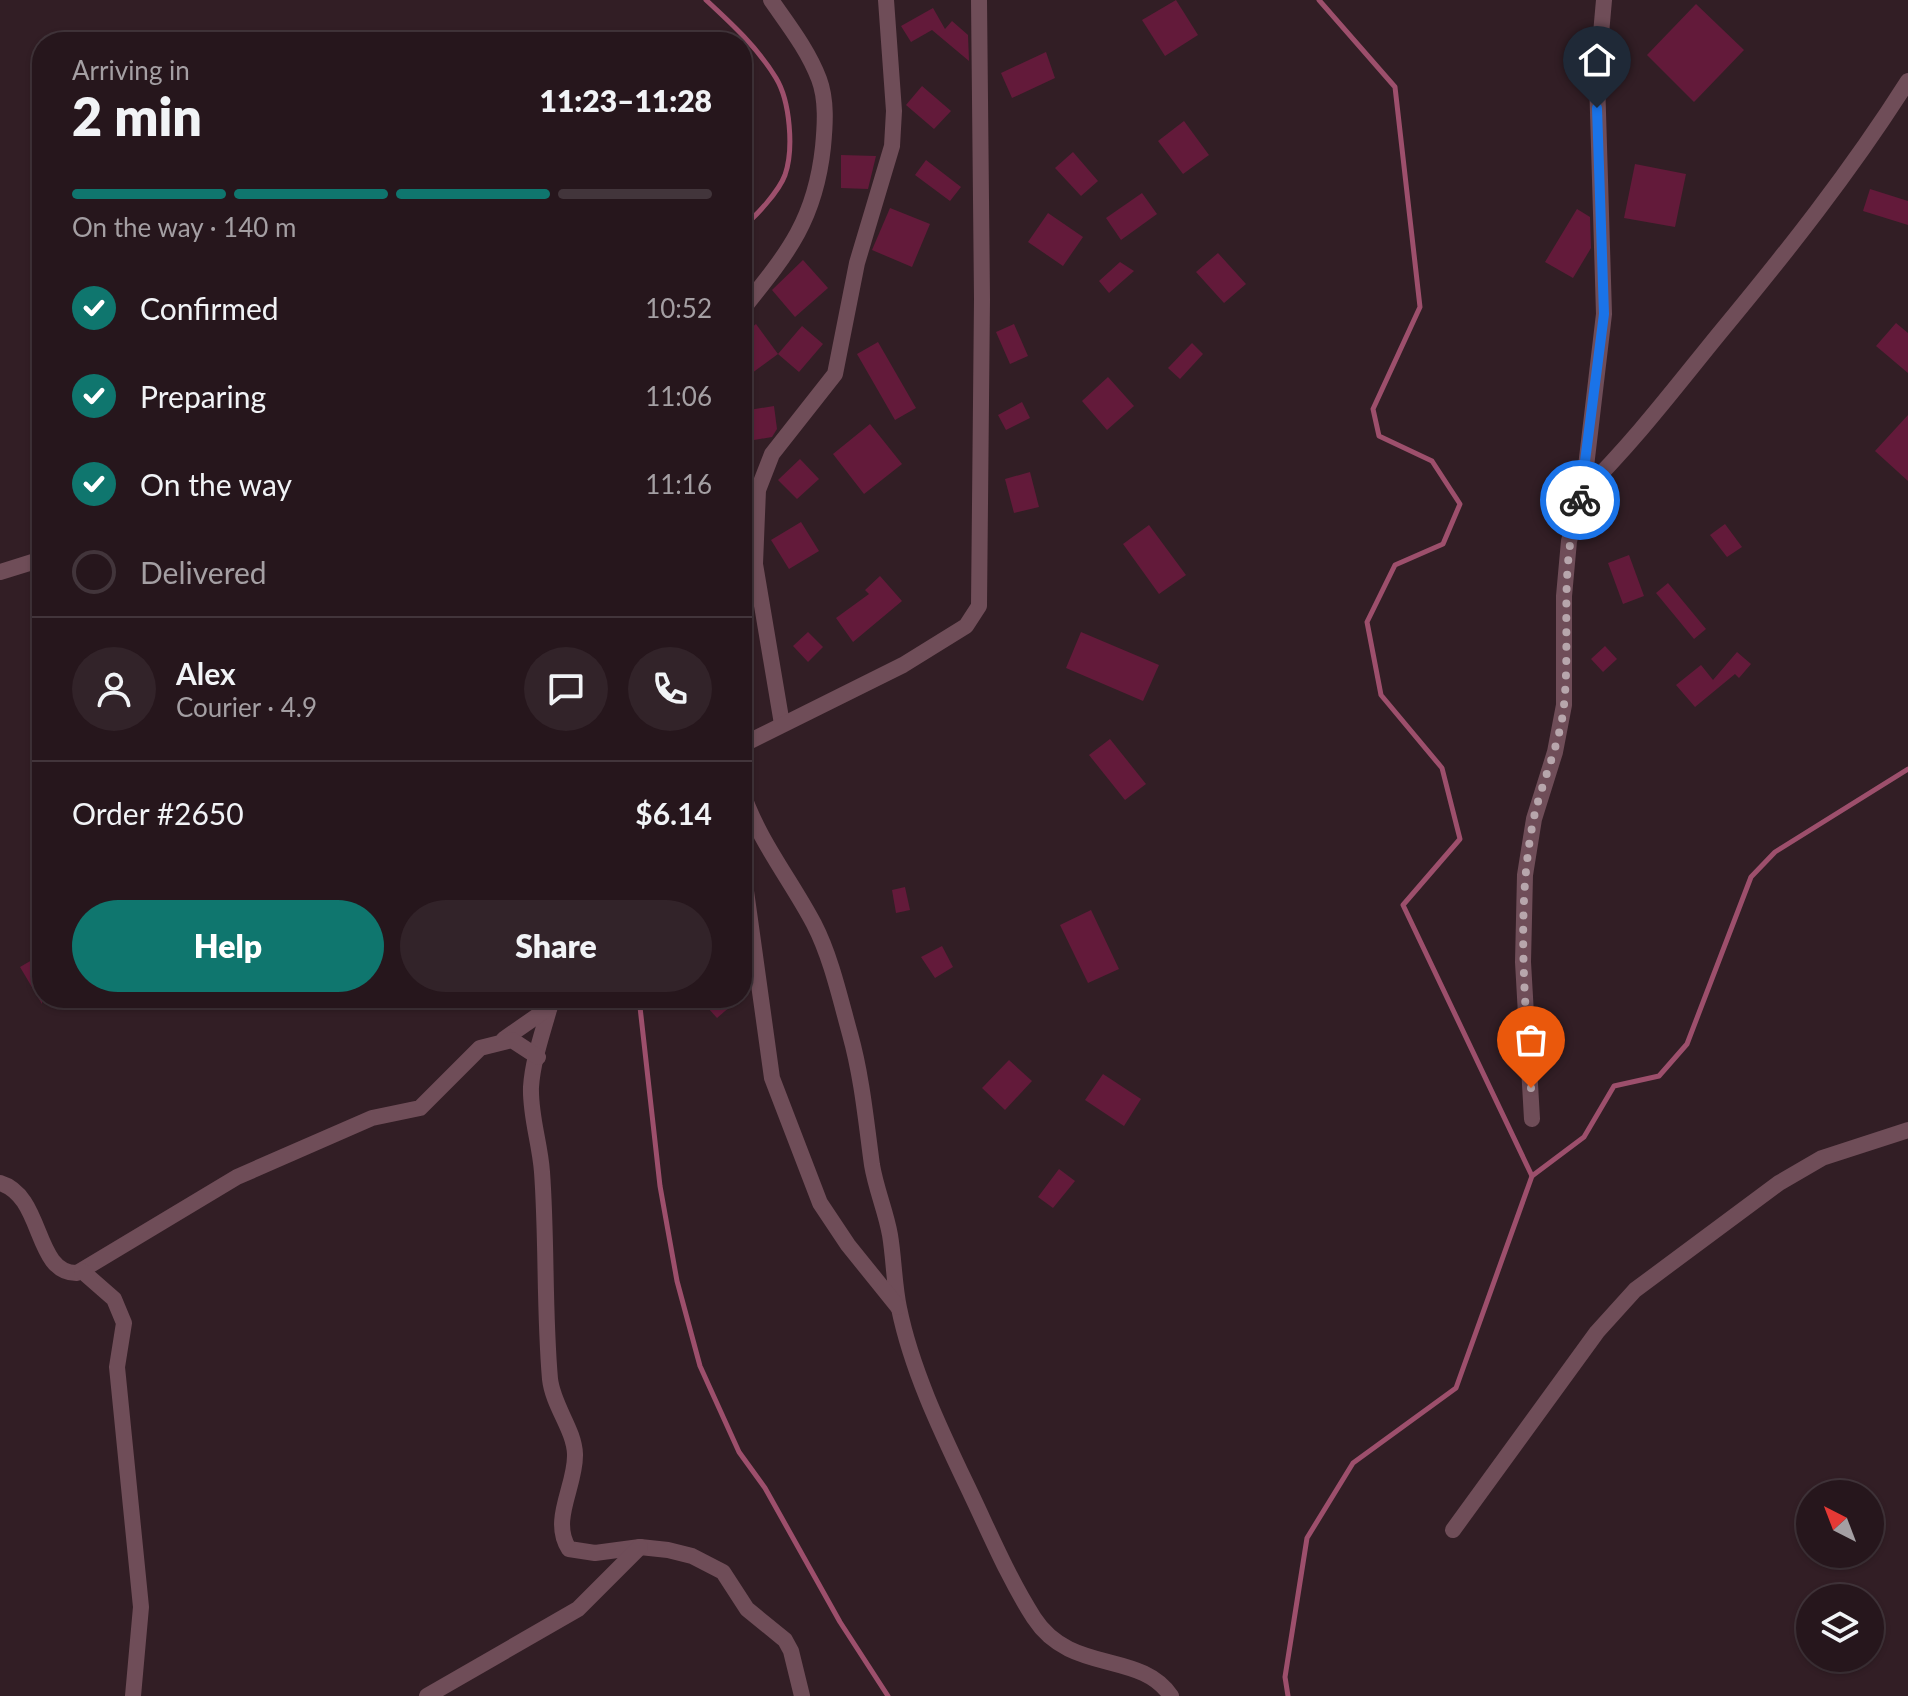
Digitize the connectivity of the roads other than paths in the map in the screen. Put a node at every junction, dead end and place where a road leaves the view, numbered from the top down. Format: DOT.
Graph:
graph roads {
  1 [pos="771,0"];
  2 [pos="886,0"];
  3 [pos="979,0"];
  4 [pos="1604,0"];
  5 [pos="1908,81"];
  6 [pos="752,296"];
  7 [pos="1583,492"];
  8 [pos="32,562"];
  9 [pos="0,572"];
  10 [pos="782,724"];
  11 [pos="752,740"];
  12 [pos="752,814"];
  13 [pos="752,934"];
  14 [pos="543,1008"];
  15 [pos="550,1008"];
  16 [pos="504,1039"];
  17 [pos="538,1057"];
  18 [pos="1532,1119"];
  19 [pos="1908,1130"];
  20 [pos="0,1183"];
  21 [pos="82,1271"];
  22 [pos="899,1308"];
  23 [pos="1453,1530"];
  24 [pos="640,1547"];
  25 [pos="133,1696"];
  26 [pos="427,1696"];
  27 [pos="802,1696"];
  28 [pos="1171,1696"];
  1 -- 6 [label="street"];
  2 -- 10 [label="street"];
  3 -- 10 [label="street"];
  4 -- 7 [label="street"];
  5 -- 7 [label="street"];
  7 -- 18 [label="street"];
  8 -- 9 [label="street"];
  10 -- 11 [label="street"];
  12 -- 22 [label="street"];
  13 -- 22 [label="street"];
  14 -- 16 [label="street"];
  15 -- 17 [label="street"];
  16 -- 17 [label="street"];
  16 -- 21 [label="street"];
  17 -- 24 [label="street"];
  19 -- 23 [label="street"];
  20 -- 21 [label="street"];
  21 -- 25 [label="street"];
  22 -- 28 [label="street"];
  24 -- 26 [label="street"];
  24 -- 27 [label="street"];
}
